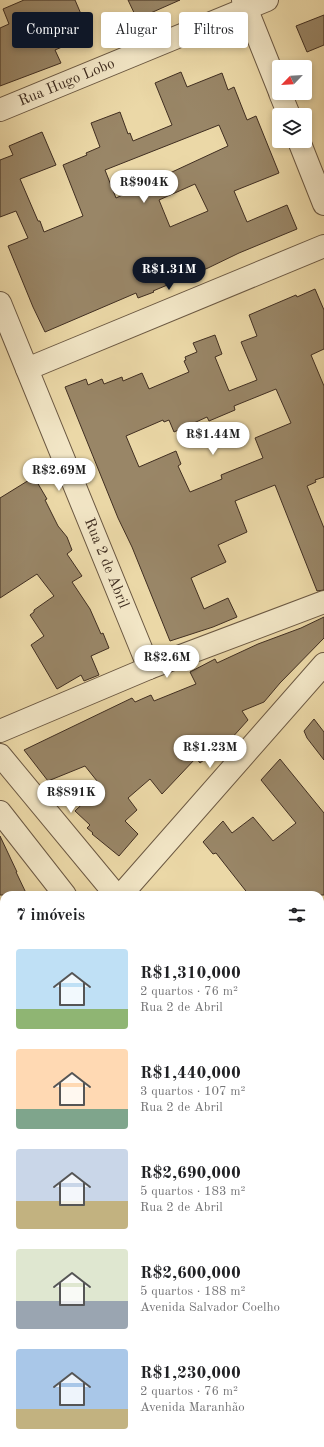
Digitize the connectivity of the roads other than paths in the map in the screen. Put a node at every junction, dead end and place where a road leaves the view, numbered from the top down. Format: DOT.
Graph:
graph roads {
  1 [pos="267,0"];
  2 [pos="245,4"];
  3 [pos="272,72"];
  4 [pos="0,110"];
  5 [pos="302,148"];
  6 [pos="324,204"];
  7 [pos="324,246"];
  8 [pos="0,303"];
  9 [pos="27,369"];
  10 [pos="324,602"];
  11 [pos="324,664"];
  12 [pos="149,668"];
  13 [pos="0,731"];
  14 [pos="0,755"];
  15 [pos="0,812"];
  16 [pos="62,891"];
  17 [pos="113,891"];
  18 [pos="125,891"];
  1 -- 2 [label="street, Rua Hugo Lobo"];
  2 -- 3 [label="street"];
  2 -- 4 [label="street, Rua Hugo Lobo"];
  5 -- 6 [label="street"];
  7 -- 9 [label="street"];
  8 -- 9 [label="street, Rua 2 de Abril"];
  9 -- 12 [label="street, Rua 2 de Abril"];
  10 -- 12 [label="street"];
  11 -- 18 [label="street"];
  12 -- 13 [label="street"];
  14 -- 17 [label="street"];
  15 -- 16 [label="street"];
}
